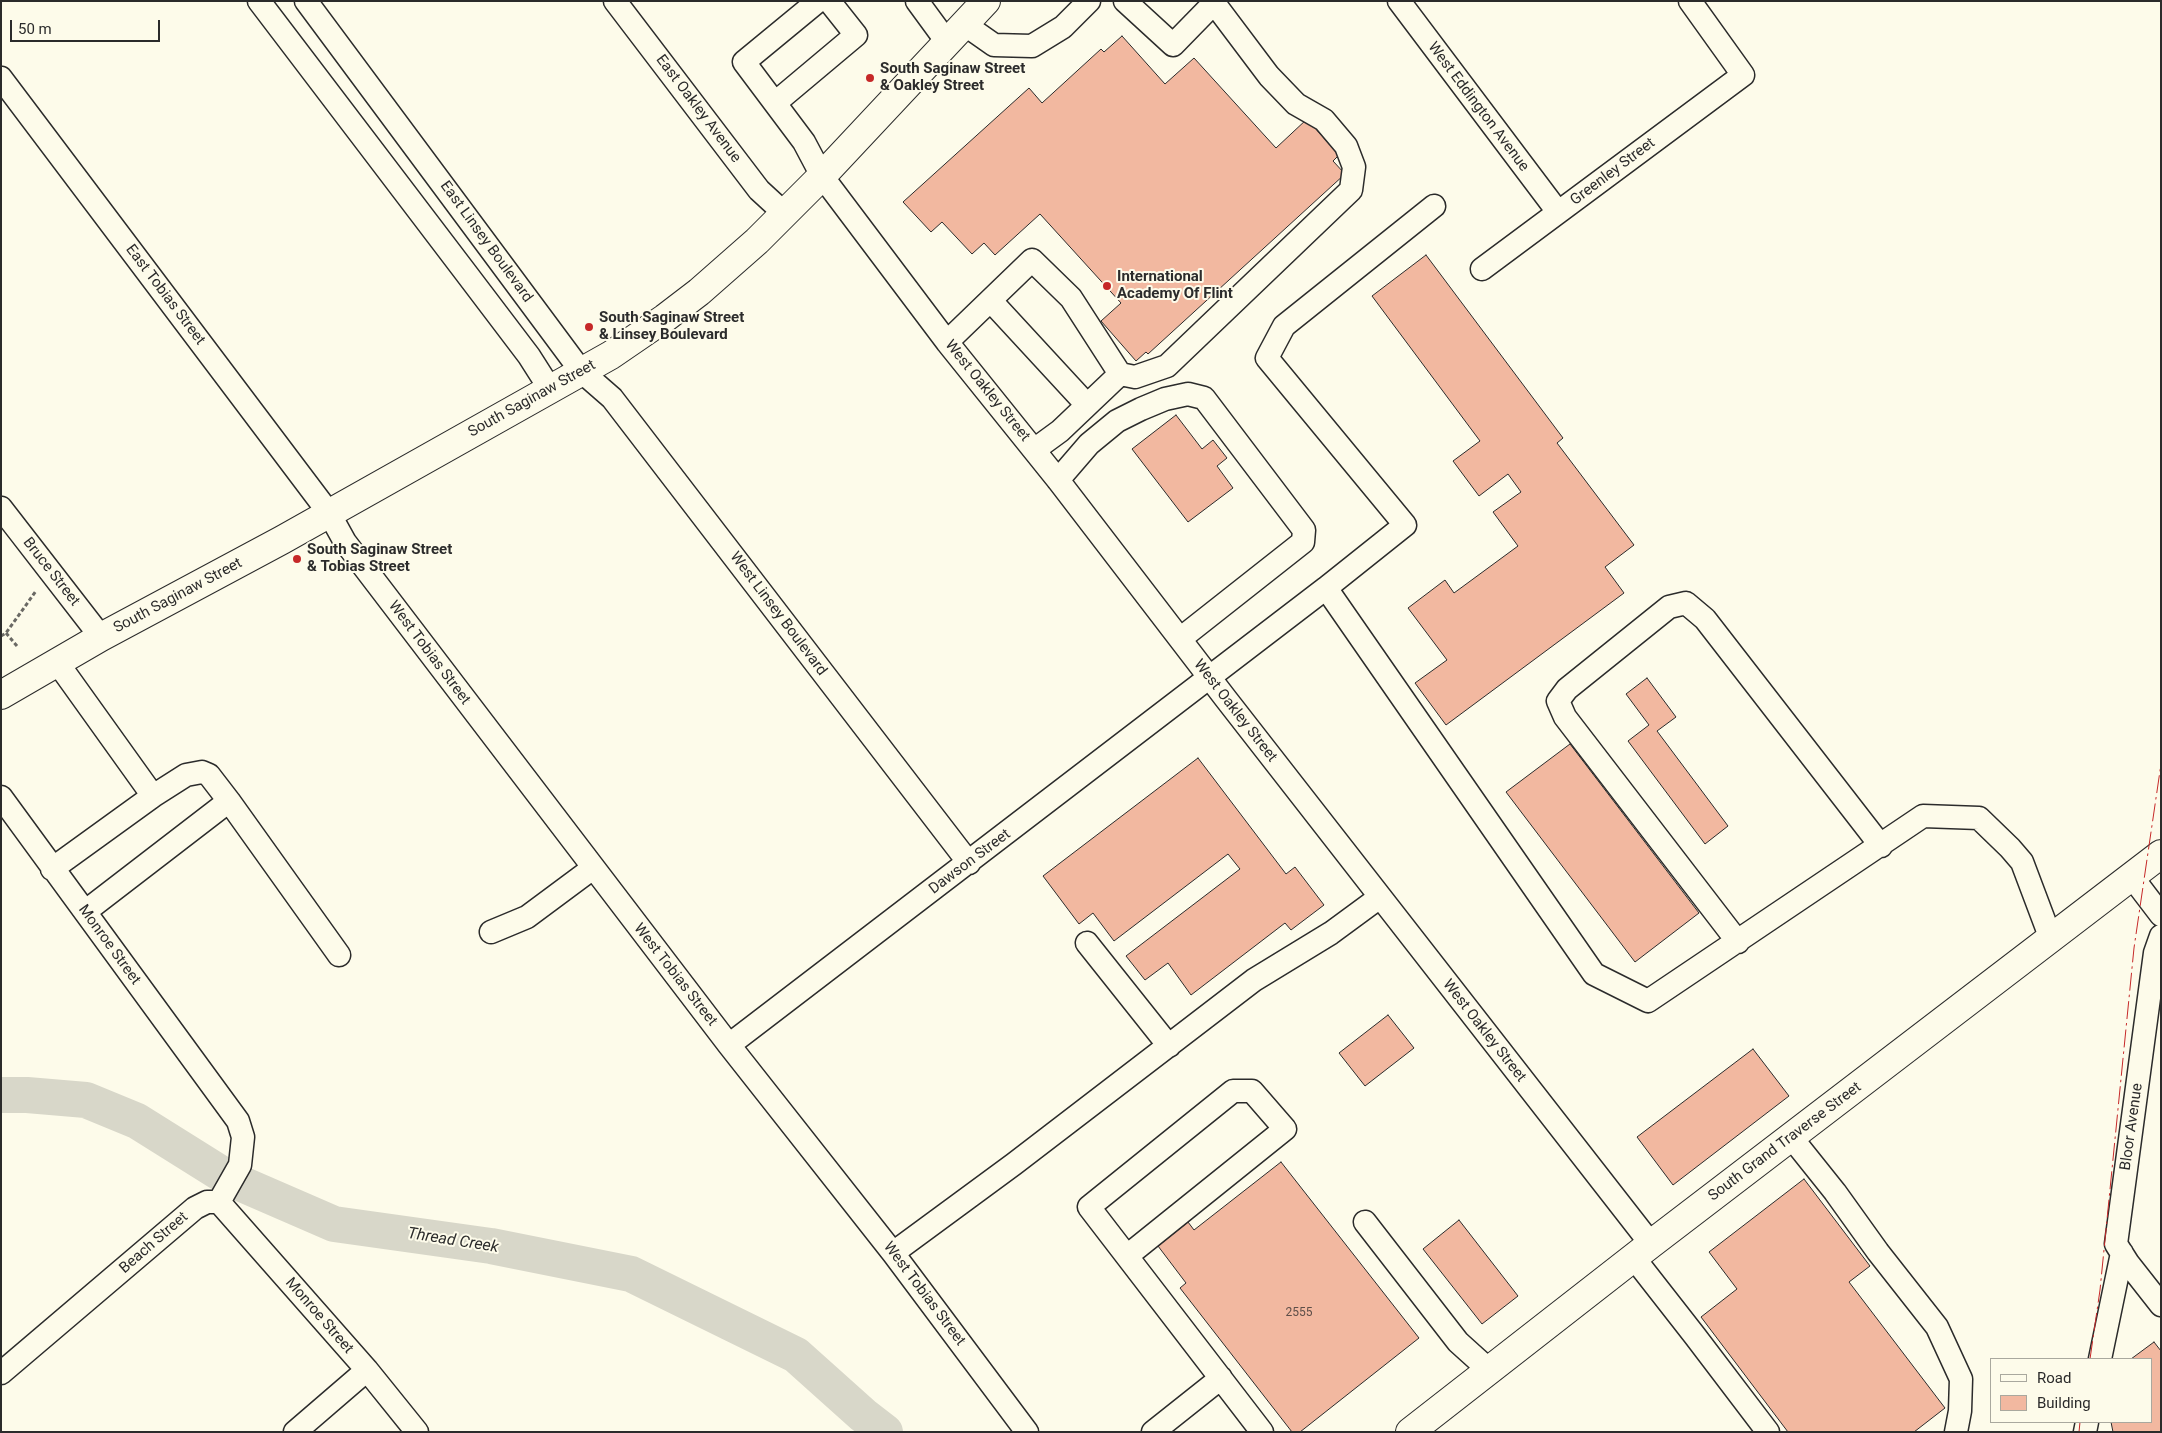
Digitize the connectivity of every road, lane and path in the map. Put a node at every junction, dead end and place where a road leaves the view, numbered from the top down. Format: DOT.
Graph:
graph roads {
  1 [pos="259,1"];
  2 [pos="306,1"];
  3 [pos="615,1"];
  4 [pos="818,1"];
  5 [pos="829,1"];
  6 [pos="916,1"];
  7 [pos="986,1"];
  8 [pos="1089,1"];
  9 [pos="1125,1"];
  10 [pos="1399,1"];
  11 [pos="1690,1"];
  12 [pos="956,33"];
  13 [pos="1,78"];
  14 [pos="775,103"];
  15 [pos="390,113"];
  16 [pos="362,134"];
  17 [pos="822,176"];
  18 [pos="1434,206"];
  19 [pos="1558,212"];
  20 [pos="784,213"];
  21 [pos="1482,269"];
  22 [pos="988,304"];
  23 [pos="947,342"];
  24 [pos="581,371"];
  25 [pos="1120,374"];
  26 [pos="550,389"];
  27 [pos="1087,405"];
  28 [pos="1034,450"];
  29 [pos="1058,480"];
  30 [pos="1,508"];
  31 [pos="329,513"];
  32 [pos="1326,588"];
  33 [pos="36,592"];
  34 [pos="6,633"];
  35 [pos="1,636"];
  36 [pos="101,637"];
  37 [pos="1180,639"];
  38 [pos="17,646"];
  39 [pos="57,662"];
  40 [pos="1210,679"];
  41 [pos="1,694"];
  42 [pos="153,796"];
  43 [pos="1,797"];
  44 [pos="229,801"];
  45 [pos="1880,846"];
  46 [pos="2161,854"];
  47 [pos="969,863"];
  48 [pos="593,868"];
  49 [pos="52,869"];
  50 [pos="2132,877"];
  51 [pos="1380,897"];
  52 [pos="86,911"];
  53 [pos="2161,915"];
  54 [pos="491,932"];
  55 [pos="2161,936"];
  56 [pos="2051,939"];
  57 [pos="1738,942"];
  58 [pos="1087,944"];
  59 [pos="338,955"];
  60 [pos="729,1045"];
  61 [pos="1169,1046"];
  62 [pos="1791,1137"];
  63 [pos="219,1202"];
  64 [pos="1365,1222"];
  65 [pos="1642,1251"];
  66 [pos="2122,1252"];
  67 [pos="893,1253"];
  68 [pos="1127,1256"];
  69 [pos="2161,1305"];
  70 [pos="2100,1358"];
  71 [pos="367,1370"];
  72 [pos="1489,1370"];
  73 [pos="1,1373"];
  74 [pos="1221,1378"];
  75 [pos="295,1432"];
  76 [pos="417,1432"];
  77 [pos="1027,1432"];
  78 [pos="1153,1432"];
  79 [pos="1262,1432"];
  80 [pos="1410,1432"];
  81 [pos="1768,1432"];
  82 [pos="1956,1432"];
  1 -- 16 [label="street"];
  2 -- 15 [label="street, East Linsey Boulevard"];
  3 -- 20 [label="street, East Oakley Avenue"];
  4 -- 14 [label="street, West Oakley Street"];
  5 -- 14 [label="street"];
  6 -- 12 [label="street"];
  7 -- 12 [label="main road, South Saginaw Street"];
  8 -- 12 [label="street"];
  9 -- 25 [label="street"];
  10 -- 19 [label="street, West Eddington Avenue"];
  11 -- 19 [label="street, Greenley Street"];
  12 -- 17 [label="main road, South Saginaw Street"];
  13 -- 31 [label="street, East Tobias Street"];
  14 -- 17 [label="street, West Oakley Street"];
  15 -- 16 [label="street"];
  15 -- 24 [label="street, East Linsey Boulevard"];
  16 -- 26 [label="street"];
  17 -- 20 [label="main road, South Saginaw Street"];
  17 -- 23 [label="street, West Oakley Street"];
  18 -- 32 [label="street, Dawson Street"];
  19 -- 21 [label="street, Greenley Street"];
  20 -- 24 [label="main road, South Saginaw Street"];
  22 -- 23 [label="street"];
  22 -- 25 [label="street"];
  22 -- 27 [label="street"];
  23 -- 28 [label="street, West Oakley Street"];
  24 -- 26 [label="main road, South Saginaw Street"];
  24 -- 47 [label="street, West Linsey Boulevard"];
  25 -- 27 [label="street"];
  26 -- 31 [label="main road, South Saginaw Street"];
  27 -- 28 [label="street"];
  28 -- 29 [label="street, West Oakley Street"];
  29 -- 37 [label="street, West Oakley Street"];
  29 -- 37 [label="street"];
  30 -- 36 [label="street, Bruce Street"];
  31 -- 36 [label="main road, South Saginaw Street"];
  31 -- 48 [label="street, West Tobias Street"];
  32 -- 40 [label="street, Dawson Street"];
  32 -- 57 [label="street"];
  33 -- 34 [label="path"];
  34 -- 35 [label="path"];
  34 -- 38 [label="path"];
  36 -- 39 [label="main road, South Saginaw Street"];
  37 -- 40 [label="street, West Oakley Street"];
  39 -- 41 [label="main road, South Saginaw Street"];
  39 -- 42 [label="street"];
  40 -- 47 [label="street, Dawson Street"];
  40 -- 51 [label="street, West Oakley Street"];
  42 -- 44 [label="street"];
  42 -- 49 [label="street"];
  43 -- 49 [label="street, Monroe Street"];
  44 -- 52 [label="street"];
  44 -- 59 [label="street"];
  45 -- 56 [label="street"];
  45 -- 57 [label="street"];
  45 -- 57 [label="street"];
  46 -- 50 [label="main road, South Grand Traverse Street"];
  47 -- 60 [label="street, Dawson Street"];
  48 -- 54 [label="street"];
  48 -- 60 [label="street, West Tobias Street"];
  49 -- 52 [label="street, Monroe Street"];
  50 -- 53 [label="street"];
  50 -- 56 [label="main road, South Grand Traverse Street"];
  51 -- 61 [label="street"];
  51 -- 65 [label="street, West Oakley Street"];
  52 -- 63 [label="street, Monroe Street"];
  55 -- 66 [label="street, Bloor Avenue"];
  56 -- 62 [label="main road, South Grand Traverse Street"];
  58 -- 61 [label="street"];
  60 -- 67 [label="street, West Tobias Street"];
  61 -- 67 [label="street"];
  62 -- 65 [label="main road, South Grand Traverse Street"];
  62 -- 82 [label="street"];
  63 -- 71 [label="street, Monroe Street"];
  63 -- 73 [label="street, Beach Street"];
  64 -- 72 [label="street"];
  65 -- 72 [label="main road, South Grand Traverse Street"];
  65 -- 81 [label="street, West Oakley Street"];
  66 -- 69 [label="street, Bloor Avenue"];
  66 -- 70 [label="street"];
  67 -- 77 [label="street, West Tobias Street"];
  68 -- 68 [label="street"];
  68 -- 74 [label="street"];
  71 -- 75 [label="street"];
  71 -- 76 [label="street, Monroe Street"];
  72 -- 80 [label="main road, South Grand Traverse Street"];
  74 -- 78 [label="street"];
  74 -- 79 [label="street"];
}
